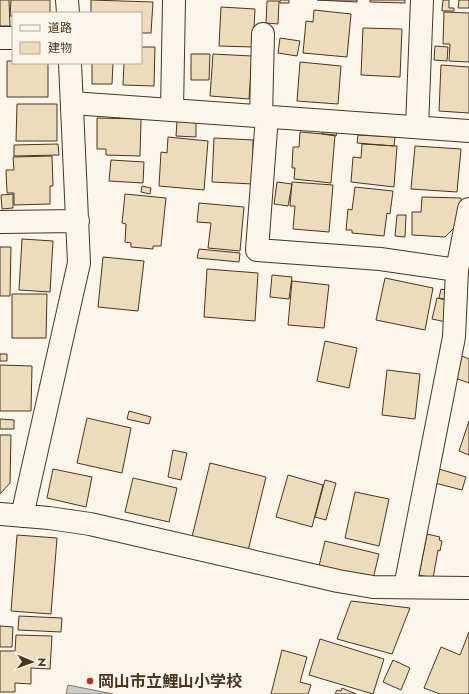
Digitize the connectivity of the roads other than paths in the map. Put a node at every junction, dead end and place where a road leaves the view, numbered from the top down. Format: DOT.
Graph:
graph roads {
  1 [pos="67,0"];
  2 [pos="174,0"];
  3 [pos="422,0"];
  4 [pos="68,12"];
  5 [pos="263,34"];
  6 [pos="0,38"];
  7 [pos="12,38"];
  8 [pos="70,64"];
  9 [pos="72,103"];
  10 [pos="172,110"];
  11 [pos="264,116"];
  12 [pos="417,127"];
  13 [pos="469,131"];
  14 [pos="469,209"];
  15 [pos="78,221"];
  16 [pos="0,222"];
  17 [pos="457,270"];
  18 [pos="463,295"];
  19 [pos="0,514"];
  20 [pos="22,516"];
  21 [pos="405,587"];
  22 [pos="469,588"];
  1 -- 4 [label="street"];
  2 -- 10 [label="street"];
  3 -- 12 [label="street"];
  5 -- 11 [label="street"];
  6 -- 7 [label="street"];
  8 -- 9 [label="street"];
  9 -- 10 [label="street"];
  9 -- 15 [label="street"];
  10 -- 11 [label="street"];
  11 -- 12 [label="street"];
  11 -- 17 [label="street"];
  12 -- 13 [label="street"];
  14 -- 17 [label="street"];
  15 -- 16 [label="street"];
  15 -- 20 [label="street"];
  17 -- 18 [label="street"];
  18 -- 21 [label="street"];
  19 -- 20 [label="street"];
  20 -- 21 [label="street"];
  21 -- 22 [label="street"];
}
